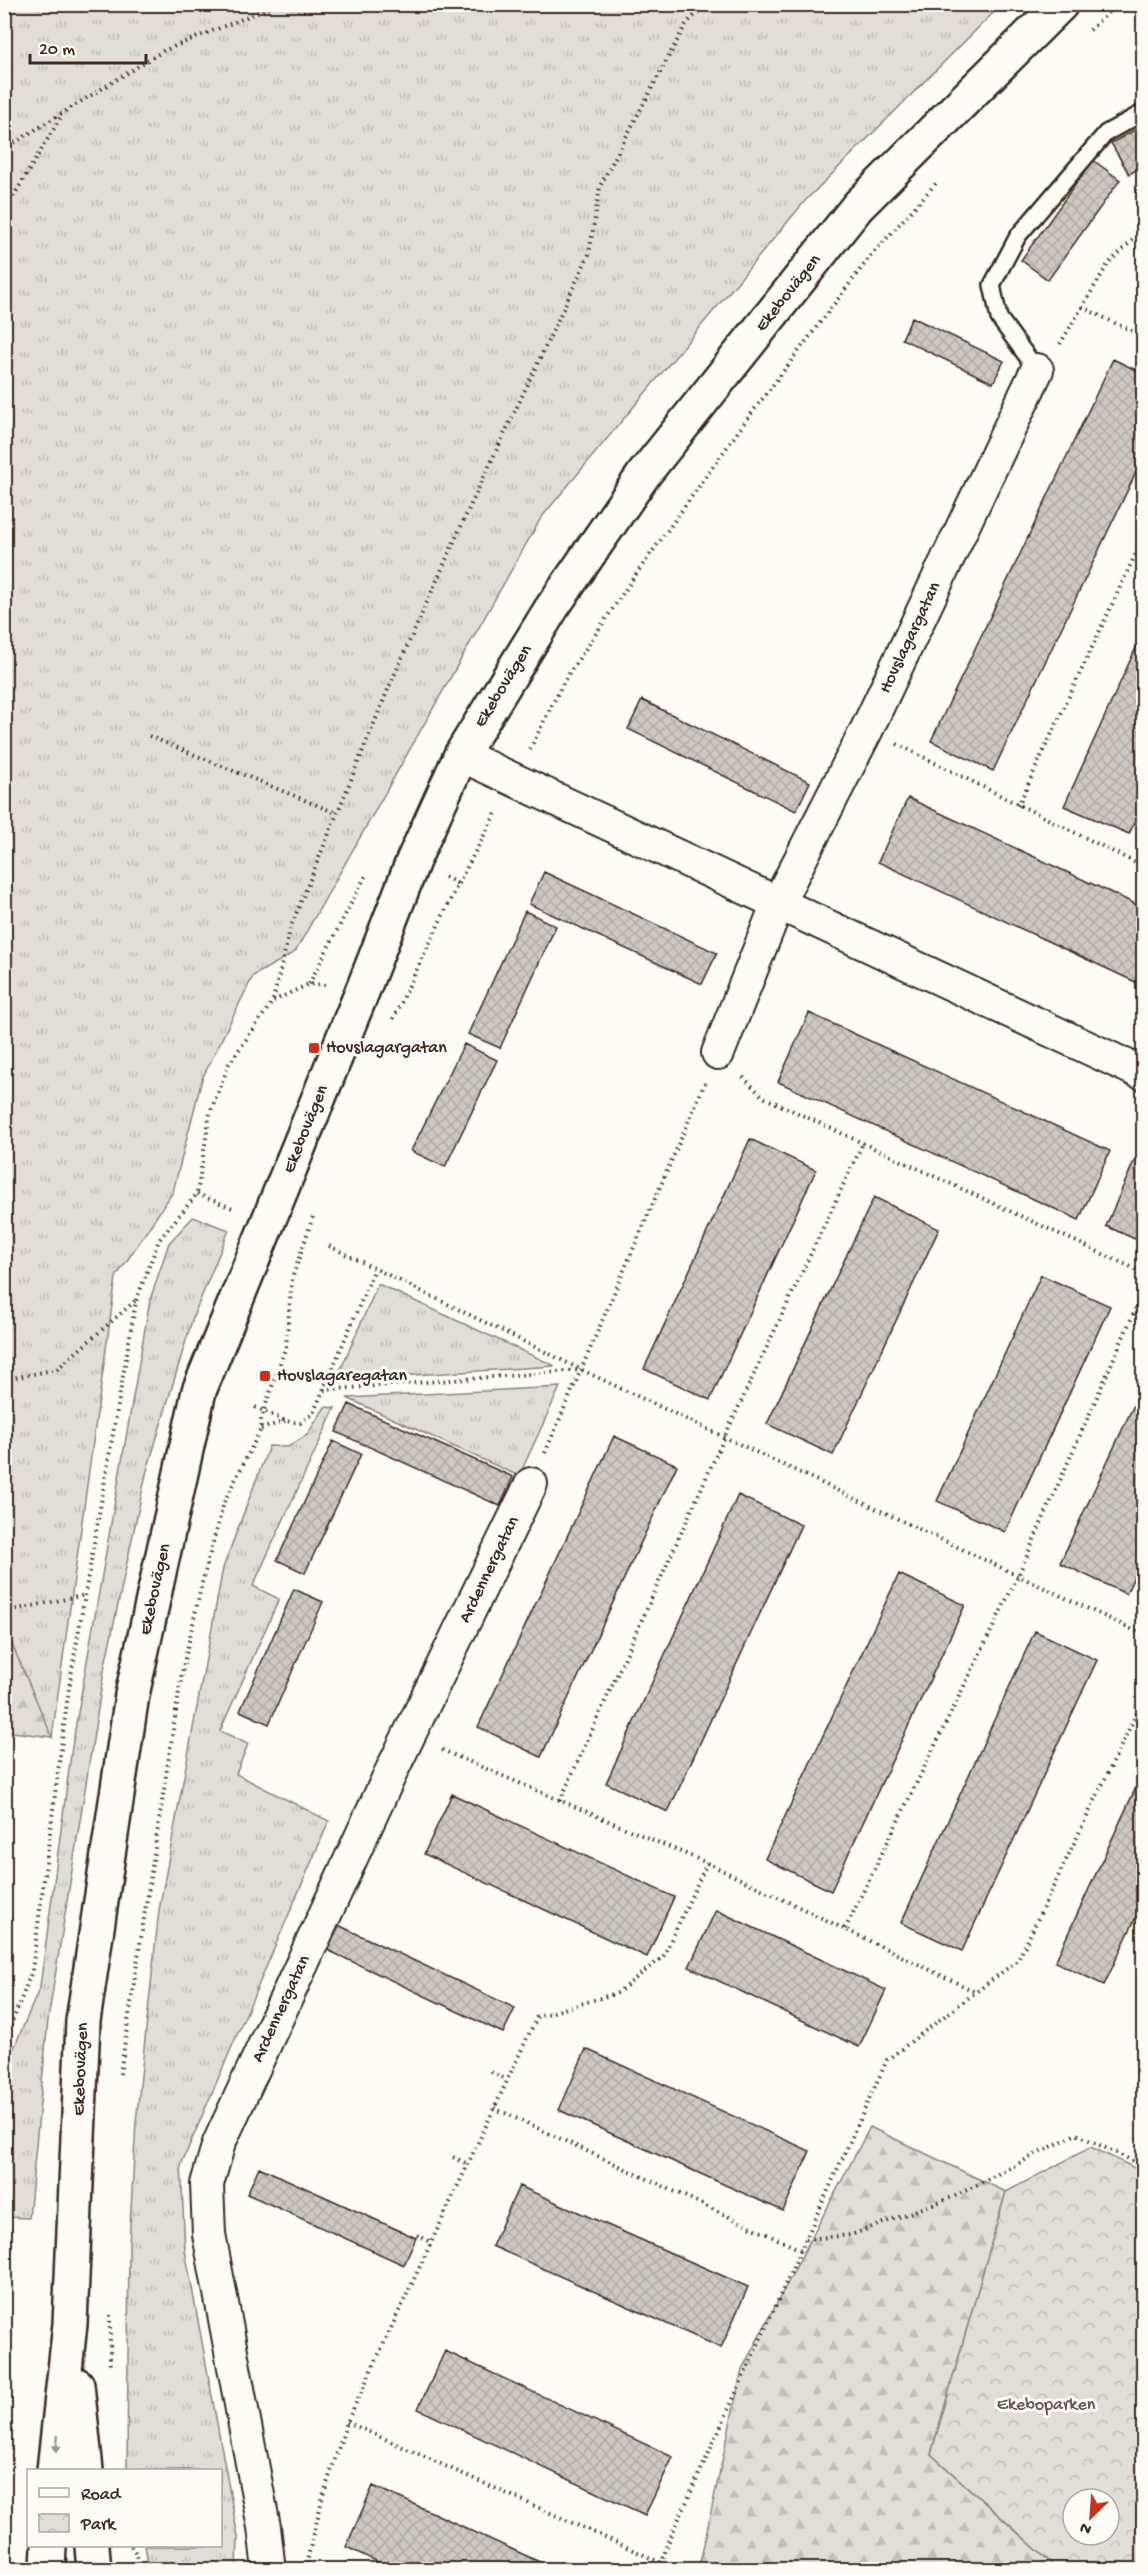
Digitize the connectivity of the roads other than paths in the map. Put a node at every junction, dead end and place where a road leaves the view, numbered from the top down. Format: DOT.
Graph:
graph roads {
  1 [pos="1061,4"];
  2 [pos="1143,112"];
  3 [pos="1038,370"];
  4 [pos="461,755"];
  5 [pos="778,903"];
  6 [pos="718,1053"];
  7 [pos="1143,1074"];
  8 [pos="531,1484"];
  9 [pos="70,2324"];
  10 [pos="54,2469"];
  11 [pos="86,2469"];
  12 [pos="49,2547"];
  13 [pos="92,2547"];
  14 [pos="48,2570"];
  15 [pos="94,2570"];
  16 [pos="269,2570"];
  1 -- 4 [label="street, Ekebovägen"];
  2 -- 3 [label="lane"];
  3 -- 5 [label="street, Hovslagargatan"];
  4 -- 5 [label="street"];
  4 -- 9 [label="street, Ekebovägen"];
  5 -- 6 [label="street, Hovslagargatan"];
  5 -- 7 [label="street"];
  8 -- 16 [label="street, Ardennergatan"];
  9 -- 10 [label="street, Ekebovägen, one-way"];
  9 -- 11 [label="street, Ekebovägen"];
  12 -- 14 [label="street"];
  13 -- 15 [label="street"];
}
